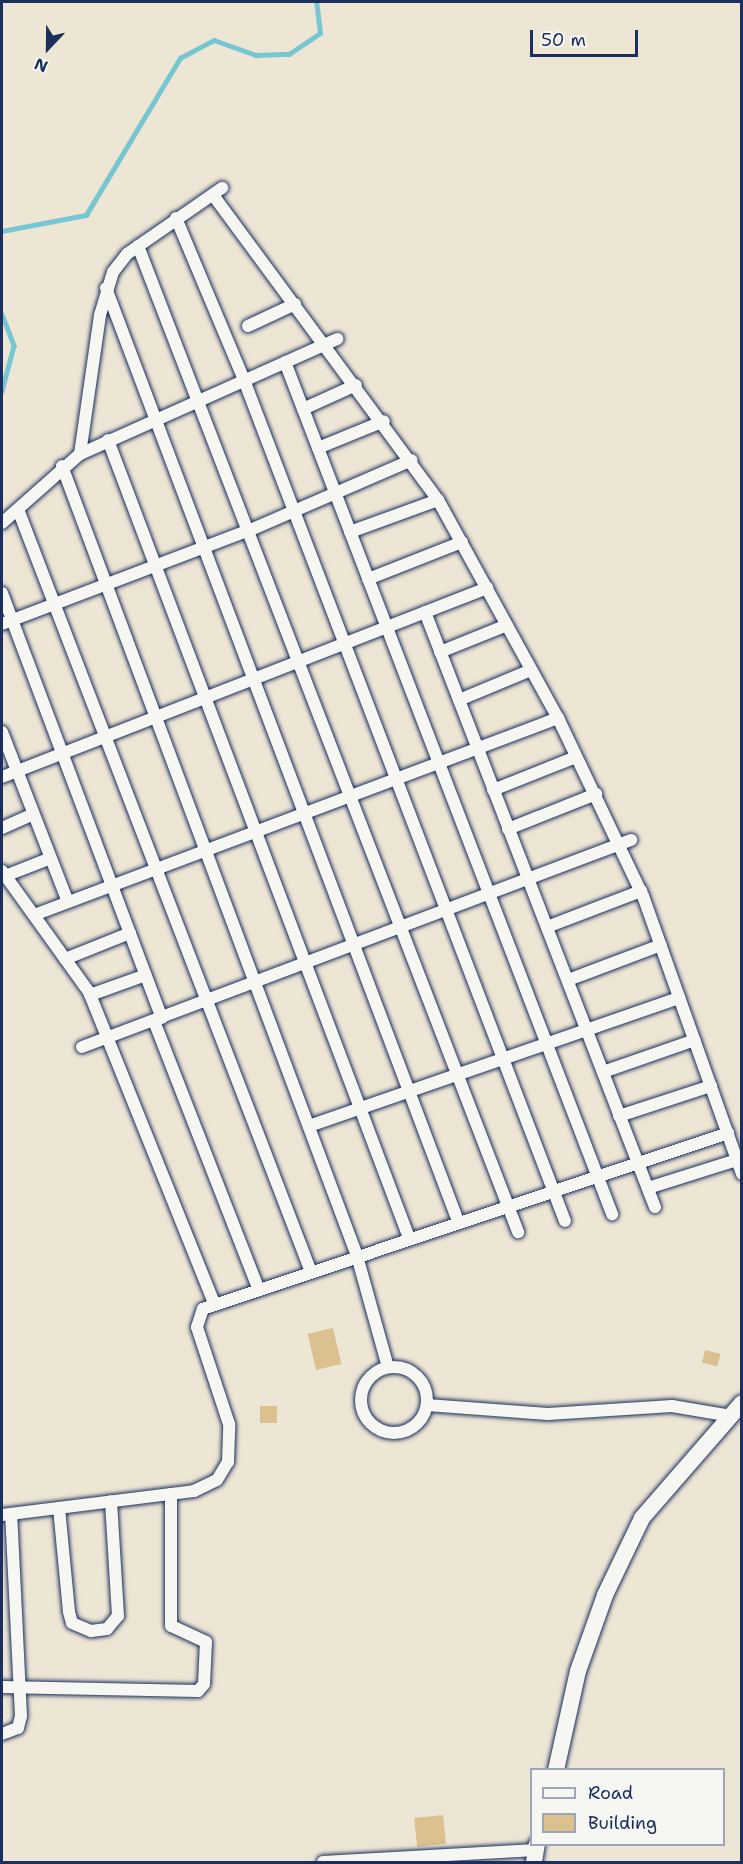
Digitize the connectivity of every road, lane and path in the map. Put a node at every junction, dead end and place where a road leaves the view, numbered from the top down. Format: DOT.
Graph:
graph roads {
  1 [pos="176,219"];
  2 [pos="138,246"];
  3 [pos="106,288"];
  4 [pos="295,304"];
  5 [pos="248,326"];
  6 [pos="331,342"];
  7 [pos="285,362"];
  8 [pos="244,380"];
  9 [pos="356,385"];
  10 [pos="200,400"];
  11 [pos="303,409"];
  12 [pos="155,419"];
  13 [pos="384,421"];
  14 [pos="108,440"];
  15 [pos="318,448"];
  16 [pos="80,454"];
  17 [pos="412,460"];
  18 [pos="62,466"];
  19 [pos="335,493"];
  20 [pos="438,500"];
  21 [pos="294,511"];
  22 [pos="19,512"];
  23 [pos="2,523"];
  24 [pos="250,530"];
  25 [pos="350,532"];
  26 [pos="462,542"];
  27 [pos="204,548"];
  28 [pos="156,566"];
  29 [pos="368,579"];
  30 [pos="106,586"];
  31 [pos="487,588"];
  32 [pos="2,593"];
  33 [pos="56,604"];
  34 [pos="425,612"];
  35 [pos="7,622"];
  36 [pos="507,625"];
  37 [pos="387,627"];
  38 [pos="345,644"];
  39 [pos="440,652"];
  40 [pos="300,661"];
  41 [pos="531,670"];
  42 [pos="253,679"];
  43 [pos="206,698"];
  44 [pos="459,700"];
  45 [pos="155,717"];
  46 [pos="558,718"];
  47 [pos="2,732"];
  48 [pos="108,736"];
  49 [pos="477,749"];
  50 [pos="64,753"];
  51 [pos="576,757"];
  52 [pos="439,764"];
  53 [pos="16,771"];
  54 [pos="2,777"];
  55 [pos="397,779"];
  56 [pos="493,790"];
  57 [pos="596,794"];
  58 [pos="352,796"];
  59 [pos="33,814"];
  60 [pos="304,814"];
  61 [pos="2,828"];
  62 [pos="508,829"];
  63 [pos="256,832"];
  64 [pos="626,842"];
  65 [pos="205,851"];
  66 [pos="51,858"];
  67 [pos="156,869"];
  68 [pos="3,874"];
  69 [pos="528,880"];
  70 [pos="113,885"];
  71 [pos="641,891"];
  72 [pos="489,895"];
  73 [pos="68,902"];
  74 [pos="447,911"];
  75 [pos="34,915"];
  76 [pos="547,927"];
  77 [pos="402,928"];
  78 [pos="130,933"];
  79 [pos="661,945"];
  80 [pos="354,946"];
  81 [pos="65,959"];
  82 [pos="306,964"];
  83 [pos="146,975"];
  84 [pos="568,980"];
  85 [pos="256,983"];
  86 [pos="90,996"];
  87 [pos="680,998"];
  88 [pos="205,1002"];
  89 [pos="158,1019"];
  90 [pos="587,1031"];
  91 [pos="108,1037"];
  92 [pos="695,1040"];
  93 [pos="547,1045"];
  94 [pos="82,1047"];
  95 [pos="504,1060"];
  96 [pos="603,1072"];
  97 [pos="459,1075"];
  98 [pos="711,1086"];
  99 [pos="409,1092"];
  100 [pos="360,1108"];
  101 [pos="620,1116"];
  102 [pos="309,1126"];
  103 [pos="728,1133"];
  104 [pos="737,1160"];
  105 [pos="637,1162"];
  106 [pos="741,1174"];
  107 [pos="597,1175"];
  108 [pos="648,1188"];
  109 [pos="554,1189"];
  110 [pos="508,1203"];
  111 [pos="655,1207"];
  112 [pos="612,1214"];
  113 [pos="458,1221"];
  114 [pos="565,1221"];
  115 [pos="518,1232"];
  116 [pos="409,1238"];
  117 [pos="357,1256"];
  118 [pos="311,1272"];
  119 [pos="259,1290"];
  120 [pos="215,1305"];
  121 [pos="388,1367"];
  122 [pos="427,1405"];
  123 [pos="736,1409"];
  124 [pos="171,1494"];
  125 [pos="111,1501"];
  126 [pos="59,1508"];
  127 [pos="6,1514"];
  128 [pos="2,1687"];
  129 [pos="17,1687"];
  130 [pos="2,1734"];
  131 [pos="556,1768"];
  132 [pos="536,1852"];
  133 [pos="323,1863"];
  1 -- 2 [label="street"];
  1 -- 4 [label="street"];
  1 -- 8 [label="street"];
  2 -- 3 [label="street"];
  2 -- 10 [label="street"];
  3 -- 12 [label="street"];
  3 -- 16 [label="street"];
  4 -- 5 [label="street"];
  4 -- 6 [label="street"];
  6 -- 7 [label="street"];
  6 -- 9 [label="street"];
  7 -- 8 [label="street"];
  7 -- 11 [label="street"];
  8 -- 10 [label="street"];
  8 -- 21 [label="street"];
  9 -- 11 [label="street"];
  9 -- 13 [label="street"];
  10 -- 12 [label="street"];
  10 -- 24 [label="street"];
  11 -- 15 [label="street"];
  12 -- 14 [label="street"];
  12 -- 27 [label="street"];
  13 -- 15 [label="street"];
  13 -- 17 [label="street"];
  14 -- 16 [label="street"];
  14 -- 28 [label="street"];
  15 -- 19 [label="street"];
  16 -- 18 [label="street"];
  17 -- 19 [label="street"];
  17 -- 20 [label="street"];
  18 -- 22 [label="street"];
  18 -- 30 [label="street"];
  19 -- 21 [label="street"];
  19 -- 25 [label="street"];
  20 -- 25 [label="street"];
  20 -- 26 [label="street"];
  21 -- 24 [label="street"];
  21 -- 38 [label="street"];
  22 -- 23 [label="street"];
  22 -- 33 [label="street"];
  24 -- 27 [label="street"];
  24 -- 40 [label="street"];
  25 -- 29 [label="street"];
  26 -- 29 [label="street"];
  26 -- 31 [label="street"];
  27 -- 28 [label="street"];
  27 -- 42 [label="street"];
  28 -- 30 [label="street"];
  28 -- 43 [label="street"];
  29 -- 37 [label="street"];
  30 -- 33 [label="street"];
  30 -- 45 [label="street"];
  31 -- 34 [label="street"];
  31 -- 36 [label="street"];
  32 -- 35 [label="street"];
  33 -- 35 [label="street"];
  33 -- 48 [label="street"];
  34 -- 37 [label="street"];
  34 -- 39 [label="street"];
  35 -- 50 [label="street"];
  36 -- 39 [label="street"];
  36 -- 41 [label="street"];
  37 -- 38 [label="street"];
  37 -- 52 [label="street"];
  38 -- 40 [label="street"];
  38 -- 55 [label="street"];
  39 -- 44 [label="street"];
  40 -- 42 [label="street"];
  40 -- 58 [label="street"];
  41 -- 44 [label="street"];
  41 -- 46 [label="street"];
  42 -- 43 [label="street"];
  42 -- 60 [label="street"];
  43 -- 45 [label="street"];
  43 -- 63 [label="street"];
  44 -- 49 [label="street"];
  45 -- 48 [label="street"];
  45 -- 65 [label="street"];
  46 -- 49 [label="street"];
  46 -- 51 [label="street"];
  47 -- 53 [label="street"];
  48 -- 50 [label="street"];
  48 -- 67 [label="street"];
  49 -- 52 [label="street"];
  49 -- 56 [label="street"];
  50 -- 53 [label="street"];
  50 -- 70 [label="street"];
  51 -- 56 [label="street"];
  51 -- 57 [label="street"];
  52 -- 55 [label="street"];
  52 -- 72 [label="street"];
  53 -- 54 [label="street"];
  53 -- 59 [label="street"];
  55 -- 58 [label="street"];
  55 -- 74 [label="street"];
  56 -- 62 [label="street"];
  57 -- 62 [label="street"];
  57 -- 64 [label="street"];
  58 -- 60 [label="street"];
  58 -- 77 [label="street"];
  59 -- 61 [label="street"];
  59 -- 66 [label="street"];
  60 -- 63 [label="street"];
  60 -- 80 [label="street"];
  62 -- 69 [label="street"];
  63 -- 65 [label="street"];
  63 -- 82 [label="street"];
  64 -- 69 [label="street"];
  64 -- 71 [label="street"];
  65 -- 67 [label="street"];
  65 -- 85 [label="street"];
  66 -- 68 [label="street"];
  66 -- 73 [label="street"];
  67 -- 70 [label="street"];
  67 -- 88 [label="street"];
  68 -- 75 [label="street"];
  69 -- 72 [label="street"];
  69 -- 76 [label="street"];
  70 -- 73 [label="street"];
  70 -- 78 [label="street"];
  71 -- 76 [label="street"];
  71 -- 79 [label="street"];
  72 -- 74 [label="street"];
  72 -- 93 [label="street"];
  73 -- 75 [label="street"];
  74 -- 77 [label="street"];
  74 -- 95 [label="street"];
  75 -- 81 [label="street"];
  76 -- 84 [label="street"];
  77 -- 80 [label="street"];
  77 -- 97 [label="street"];
  78 -- 81 [label="street"];
  78 -- 83 [label="street"];
  79 -- 84 [label="street"];
  79 -- 87 [label="street"];
  80 -- 82 [label="street"];
  80 -- 99 [label="street"];
  81 -- 86 [label="street"];
  82 -- 85 [label="street"];
  82 -- 100 [label="street"];
  83 -- 86 [label="street"];
  83 -- 89 [label="street"];
  84 -- 90 [label="street"];
  85 -- 88 [label="street"];
  85 -- 102 [label="street"];
  86 -- 91 [label="street"];
  87 -- 90 [label="street"];
  87 -- 92 [label="street"];
  88 -- 89 [label="street"];
  88 -- 118 [label="street"];
  89 -- 91 [label="street"];
  89 -- 119 [label="street"];
  90 -- 93 [label="street"];
  90 -- 96 [label="street"];
  91 -- 94 [label="street"];
  91 -- 120 [label="street"];
  92 -- 96 [label="street"];
  92 -- 98 [label="street"];
  93 -- 95 [label="street"];
  93 -- 107 [label="street"];
  95 -- 97 [label="street"];
  95 -- 109 [label="street"];
  96 -- 101 [label="street"];
  97 -- 99 [label="street"];
  97 -- 110 [label="street"];
  98 -- 101 [label="street"];
  98 -- 103 [label="street"];
  99 -- 100 [label="street"];
  99 -- 113 [label="street"];
  100 -- 102 [label="street"];
  100 -- 116 [label="street"];
  101 -- 105 [label="street"];
  102 -- 117 [label="street"];
  103 -- 104 [label="street"];
  103 -- 105 [label="street"];
  104 -- 106 [label="street"];
  104 -- 108 [label="street"];
  105 -- 107 [label="street"];
  105 -- 108 [label="street"];
  107 -- 109 [label="street"];
  107 -- 112 [label="street"];
  108 -- 111 [label="street"];
  109 -- 110 [label="street"];
  109 -- 114 [label="street"];
  110 -- 113 [label="street"];
  110 -- 115 [label="street"];
  113 -- 116 [label="street"];
  116 -- 117 [label="street"];
  117 -- 118 [label="street"];
  117 -- 121 [label="street"];
  118 -- 119 [label="street"];
  119 -- 120 [label="street"];
  120 -- 124 [label="street"];
  121 -- 122 [label="street"];
  121 -- 122 [label="street"];
  122 -- 123 [label="street"];
  123 -- 131 [label="street"];
  124 -- 125 [label="street"];
  124 -- 129 [label="street"];
  125 -- 126 [label="street"];
  125 -- 126 [label="street"];
  126 -- 127 [label="street"];
  127 -- 129 [label="street"];
  128 -- 129 [label="street"];
  129 -- 130 [label="street"];
  132 -- 133 [label="street"];
}
